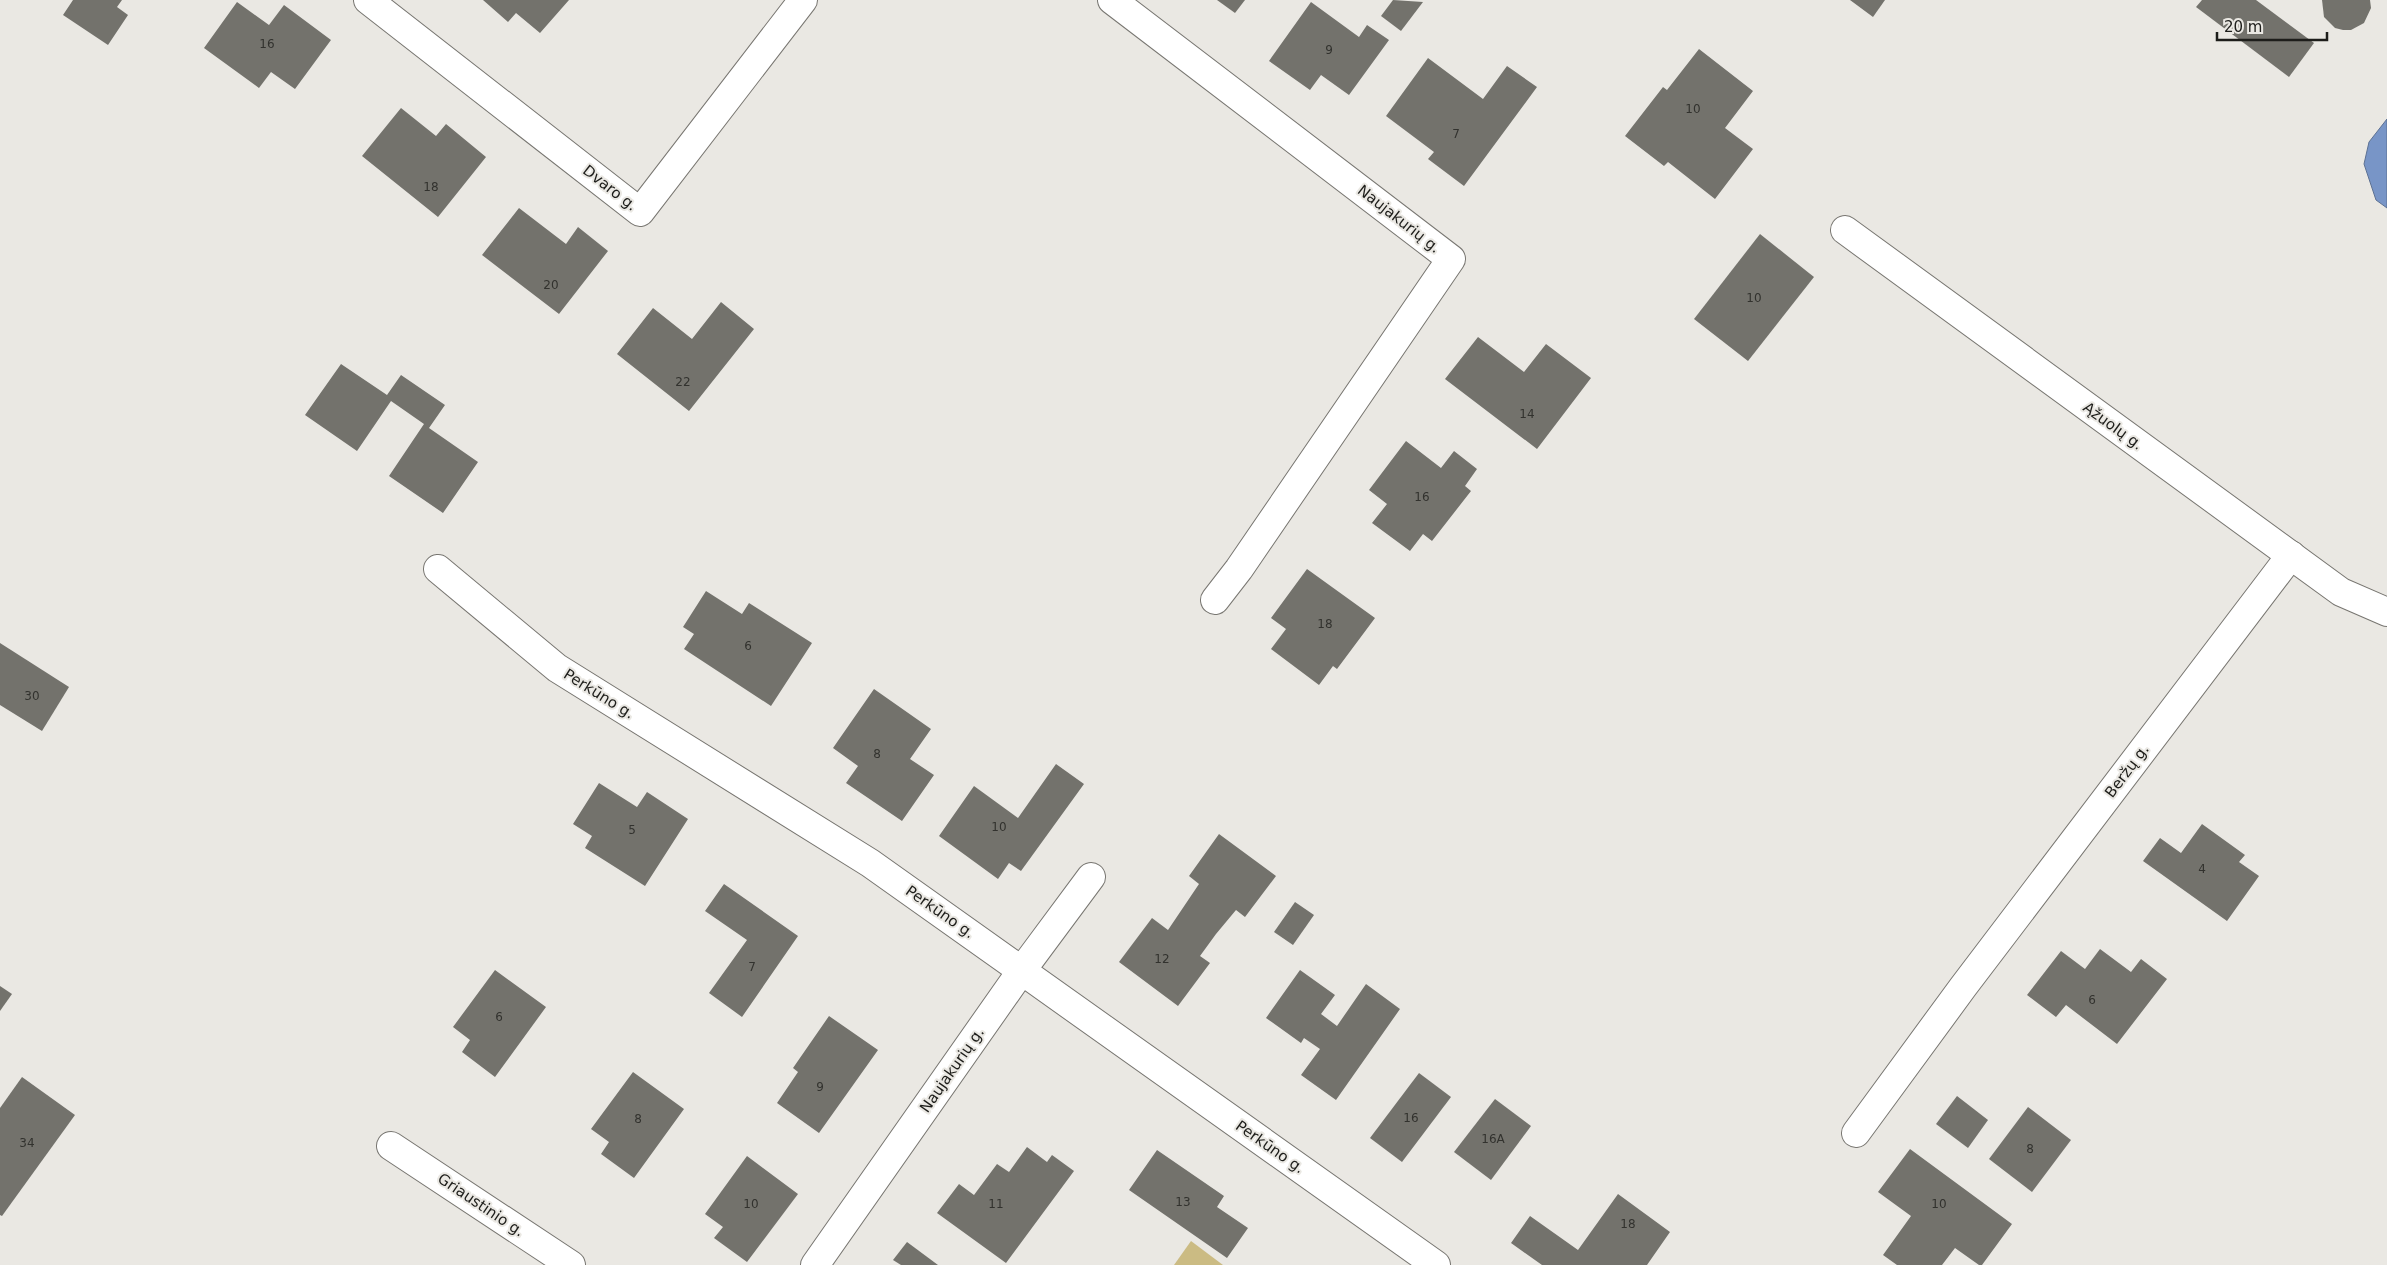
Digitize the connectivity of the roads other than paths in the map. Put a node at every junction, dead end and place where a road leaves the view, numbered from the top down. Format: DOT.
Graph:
graph roads {
  1 [pos="368,0"];
  2 [pos="803,0"];
  3 [pos="1112,0"];
  4 [pos="1845,230"];
  5 [pos="2291,555"];
  6 [pos="438,569"];
  7 [pos="1215,600"];
  8 [pos="2387,612"];
  9 [pos="1091,877"];
  10 [pos="1022,970"];
  11 [pos="1856,1134"];
  12 [pos="391,1146"];
  13 [pos="571,1265"];
  14 [pos="815,1265"];
  15 [pos="1436,1265"];
  1 -- 2 [label="street, Dvaro g."];
  3 -- 7 [label="street, Naujakurių g."];
  4 -- 5 [label="street, Ąžuolų g."];
  5 -- 8 [label="street, Ąžuolų g."];
  5 -- 11 [label="street, Beržų g."];
  6 -- 10 [label="street, Perkūno g."];
  9 -- 10 [label="street, Naujakurių g."];
  10 -- 14 [label="street, Naujakurių g."];
  10 -- 15 [label="street, Perkūno g."];
  12 -- 13 [label="street, Griaustinio g."];
}
